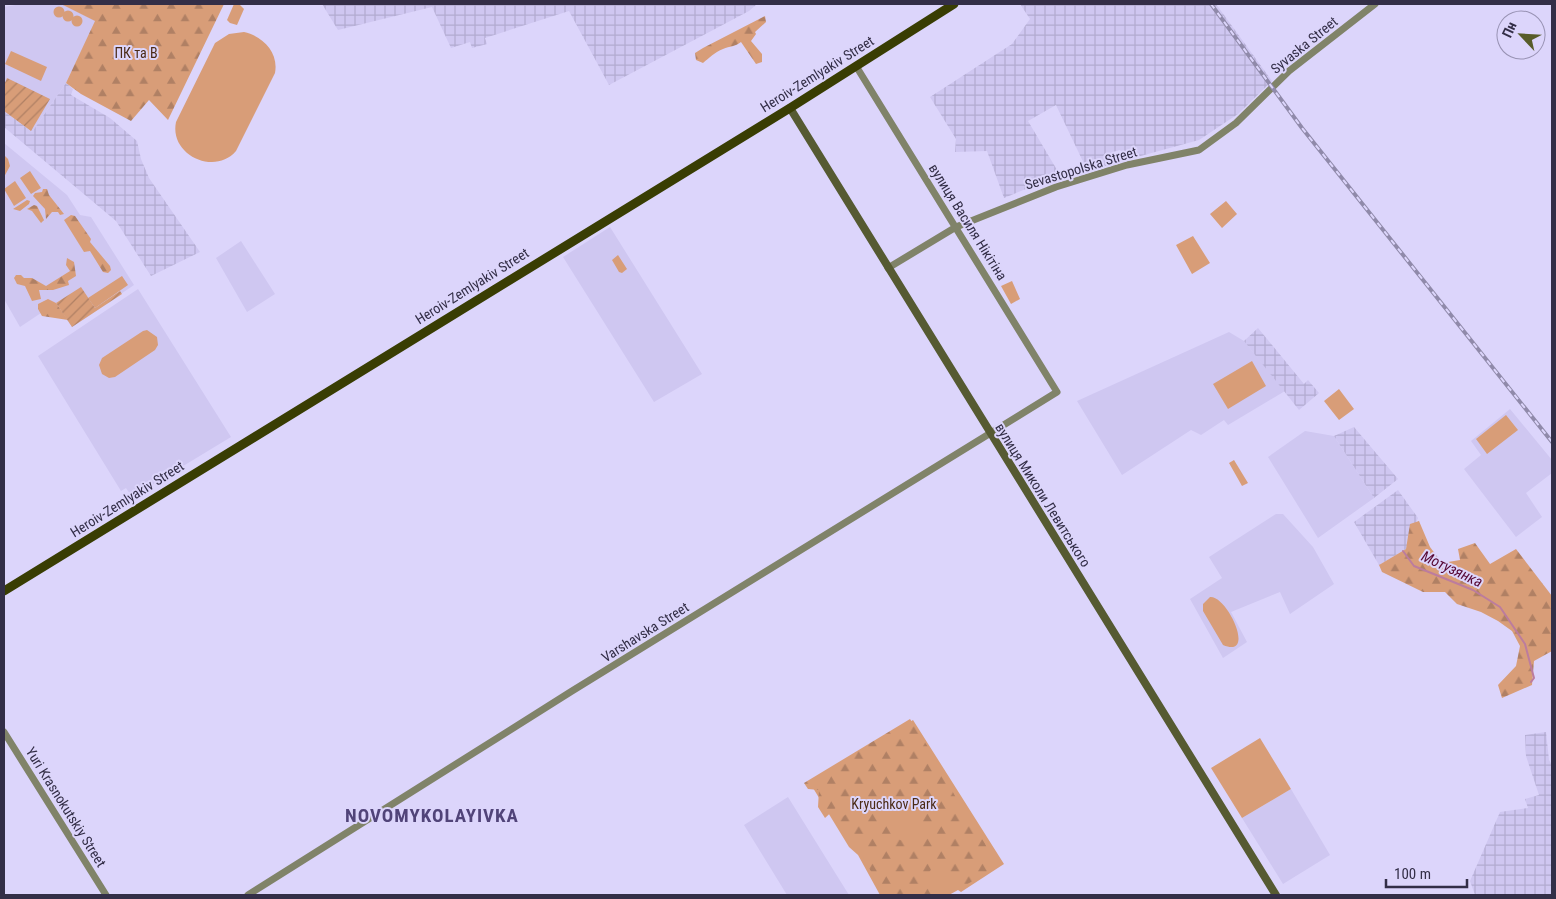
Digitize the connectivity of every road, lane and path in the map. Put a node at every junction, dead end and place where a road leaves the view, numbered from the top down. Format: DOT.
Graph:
graph roads {
  1 [pos="954,4"];
  2 [pos="1375,4"];
  3 [pos="856,66"];
  4 [pos="1273,86"];
  5 [pos="790,108"];
  6 [pos="956,227"];
  7 [pos="888,268"];
  8 [pos="1057,392"];
  9 [pos="990,434"];
  10 [pos="4,591"];
  11 [pos="4,732"];
  12 [pos="106,895"];
  13 [pos="248,895"];
  14 [pos="1276,895"];
  1 -- 3 [label="main road, Heroiv-Zemlyakiv Street"];
  2 -- 4 [label="street, Syvaska Street"];
  3 -- 5 [label="main road, Heroiv-Zemlyakiv Street"];
  3 -- 6 [label="street, вулиця Василя Нікітіна"];
  4 -- 6 [label="street, Sevastopolska Street"];
  5 -- 7 [label="main road, вулиця Миколи Левитського"];
  5 -- 10 [label="main road, Heroiv-Zemlyakiv Street"];
  6 -- 7 [label="street, Sevastopolska Street"];
  6 -- 8 [label="street, вулиця Василя Нікітіна"];
  7 -- 9 [label="main road, вулиця Миколи Левитського"];
  8 -- 9 [label="street, Varshavska Street"];
  9 -- 13 [label="street, Varshavska Street"];
  9 -- 14 [label="main road, вулиця Миколи Левитського"];
  11 -- 12 [label="street, Yuri Krasnokutskiy Street"];
}
